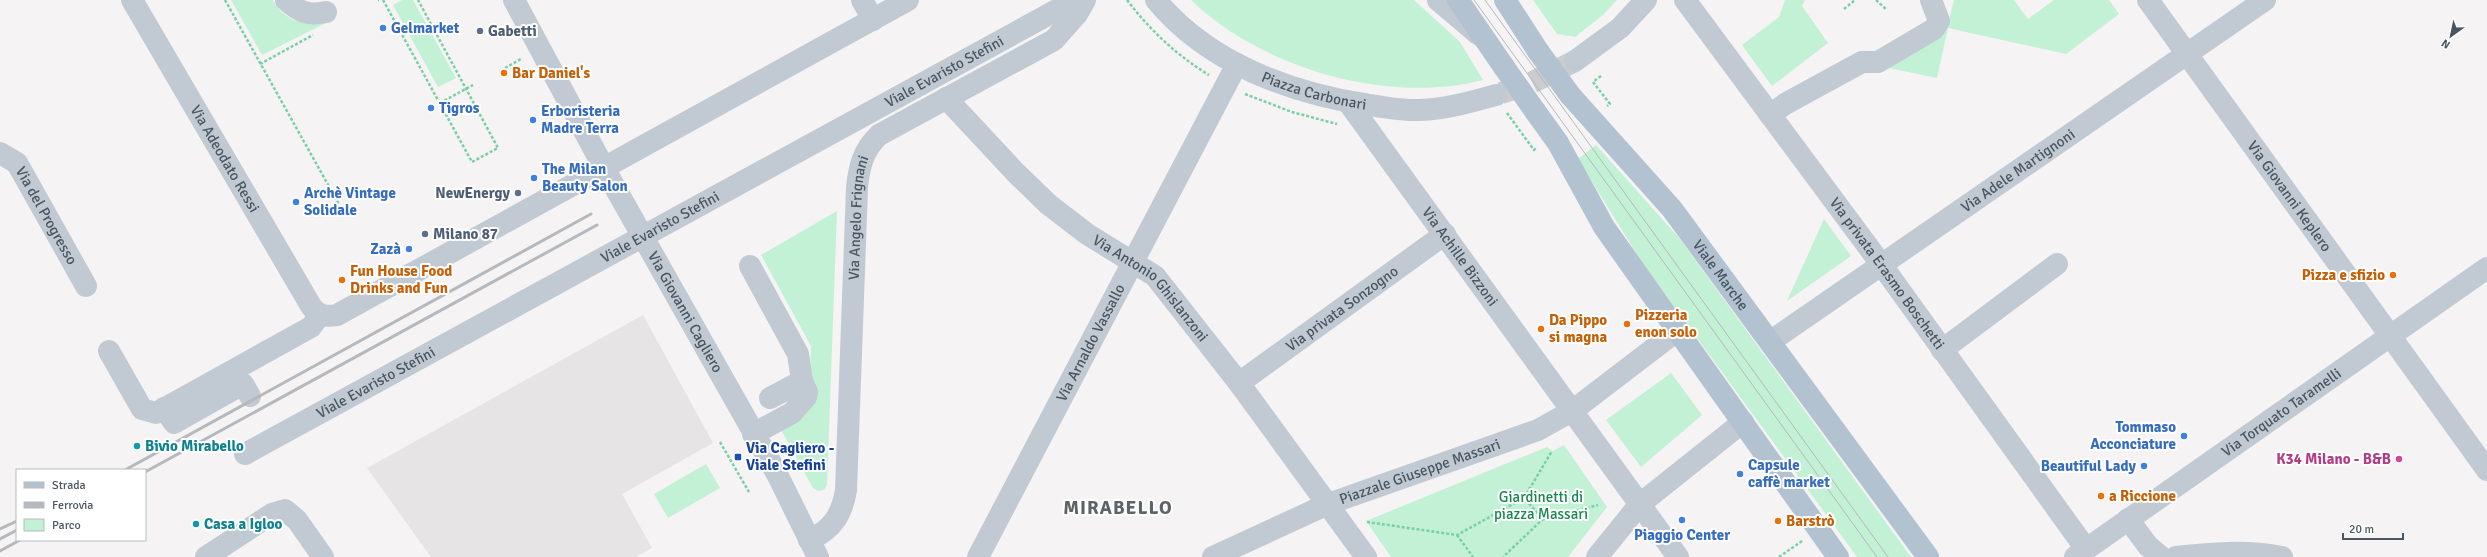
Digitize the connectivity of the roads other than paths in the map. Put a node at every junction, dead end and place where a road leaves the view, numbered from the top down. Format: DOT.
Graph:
graph roads {
  1 [pos="132,0"];
  2 [pos="286,0"];
  3 [pos="514,0"];
  4 [pos="862,0"];
  5 [pos="908,0"];
  6 [pos="1075,0"];
  7 [pos="1085,0"];
  8 [pos="1156,0"];
  9 [pos="1438,0"];
  10 [pos="1458,0"];
  11 [pos="1646,0"];
  12 [pos="1685,0"];
  13 [pos="1931,0"];
  14 [pos="2148,0"];
  15 [pos="2265,0"];
  16 [pos="1509,4"];
  17 [pos="326,12"];
  18 [pos="873,20"];
  19 [pos="1483,39"];
  20 [pos="2187,53"];
  21 [pos="1575,61"];
  22 [pos="1237,64"];
  23 [pos="946,98"];
  24 [pos="1348,102"];
  25 [pos="1502,103"];
  26 [pos="1770,115"];
  27 [pos="0,153"];
  28 [pos="604,168"];
  29 [pos="1444,234"];
  30 [pos="642,236"];
  31 [pos="1132,262"];
  32 [pos="1881,264"];
  33 [pos="2057,264"];
  34 [pos="750,266"];
  35 [pos="2487,268"];
  36 [pos="86,286"];
  37 [pos="320,315"];
  38 [pos="1678,330"];
  39 [pos="2391,336"];
  40 [pos="1771,341"];
  41 [pos="1942,350"];
  42 [pos="109,351"];
  43 [pos="802,381"];
  44 [pos="1239,383"];
  45 [pos="250,396"];
  46 [pos="770,398"];
  47 [pos="156,410"];
  48 [pos="1572,411"];
  49 [pos="1743,422"];
  50 [pos="753,434"];
  51 [pos="245,454"];
  52 [pos="2487,470"];
  53 [pos="1328,504"];
  54 [pos="1640,504"];
  55 [pos="2128,519"];
  56 [pos="812,552"];
  57 [pos="2081,553"];
  58 [pos="206,557"];
  59 [pos="323,557"];
  60 [pos="978,557"];
  61 [pos="1213,557"];
  62 [pos="1366,557"];
  63 [pos="1597,557"];
  64 [pos="1678,557"];
  65 [pos="1838,557"];
  66 [pos="1928,557"];
  67 [pos="2161,557"];
  68 [pos="2176,557"];
  69 [pos="2282,557"];
  1 -- 37 [label="street, Via Adeodato Ressi"];
  2 -- 17 [label="street"];
  3 -- 28 [label="street, Via Giovanni Cagliero"];
  4 -- 18 [label="street"];
  5 -- 18 [label="street"];
  6 -- 30 [label="street, Viale Evaristo Stefini"];
  7 -- 23 [label="street, Via Angelo Frignani"];
  8 -- 22 [label="street, Piazza Carbonari"];
  9 -- 19 [label="street"];
  10 -- 19 [label="main road"];
  11 -- 21 [label="street"];
  12 -- 26 [label="street, Via privata Erasmo Boschetti"];
  13 -- 26 [label="street"];
  14 -- 20 [label="street, Via Giovanni Keplero"];
  15 -- 20 [label="street, Via Adele Martignoni"];
  16 -- 40 [label="main road, Viale Marche, bridge"];
  18 -- 28 [label="street"];
  19 -- 38 [label="main road, bridge"];
  20 -- 32 [label="street, Via Adele Martignoni"];
  20 -- 39 [label="street, Via Giovanni Keplero"];
  22 -- 24 [label="street, Piazza Carbonari"];
  22 -- 31 [label="street, Via Arnaldo Vassallo"];
  23 -- 31 [label="street, Via Antonio Ghislanzoni"];
  23 -- 56 [label="street, Via Angelo Frignani"];
  24 -- 25 [label="street, Piazza Carbonari"];
  24 -- 29 [label="street, Via Achille Bizzoni"];
  26 -- 32 [label="street, Via privata Erasmo Boschetti"];
  27 -- 36 [label="street, Via del Progresso"];
  28 -- 30 [label="street, Via Giovanni Cagliero"];
  28 -- 37 [label="street"];
  29 -- 44 [label="street, Via privata Sonzogno"];
  29 -- 48 [label="street, Via Achille Bizzoni"];
  30 -- 50 [label="street, Via Giovanni Cagliero"];
  30 -- 51 [label="street, Viale Evaristo Stefini"];
  31 -- 44 [label="street, Via Antonio Ghislanzoni"];
  31 -- 60 [label="street, Via Arnaldo Vassallo"];
  32 -- 40 [label="street, Via Adele Martignoni"];
  32 -- 41 [label="street, Via privata Erasmo Boschetti"];
  33 -- 41 [label="street"];
  34 -- 43 [label="street"];
  35 -- 39 [label="street, Via Torquato Taramelli"];
  37 -- 47 [label="street"];
  38 -- 48 [label="street, Piazzale Giuseppe Massari"];
  38 -- 49 [label="main road"];
  39 -- 52 [label="street, Via Giovanni Keplero"];
  39 -- 55 [label="street, Via Torquato Taramelli"];
  40 -- 66 [label="main road, Viale Marche"];
  41 -- 57 [label="street, Via privata Erasmo Boschetti"];
  42 -- 47 [label="street"];
  43 -- 46 [label="street"];
  43 -- 50 [label="street"];
  44 -- 53 [label="street, Via Antonio Ghislanzoni"];
  45 -- 47 [label="street"];
  48 -- 53 [label="street, Piazzale Giuseppe Massari"];
  48 -- 54 [label="street"];
  49 -- 54 [label="street"];
  49 -- 65 [label="main road"];
  50 -- 56 [label="street, Via Giovanni Cagliero"];
  53 -- 61 [label="street"];
  53 -- 62 [label="street, Piazzale Giuseppe Massari"];
  54 -- 63 [label="street"];
  54 -- 64 [label="street"];
  55 -- 57 [label="street, Via Torquato Taramelli"];
  55 -- 67 [label="street"];
  58 -- 59 [label="street"];
  68 -- 69 [label="street"];
}
